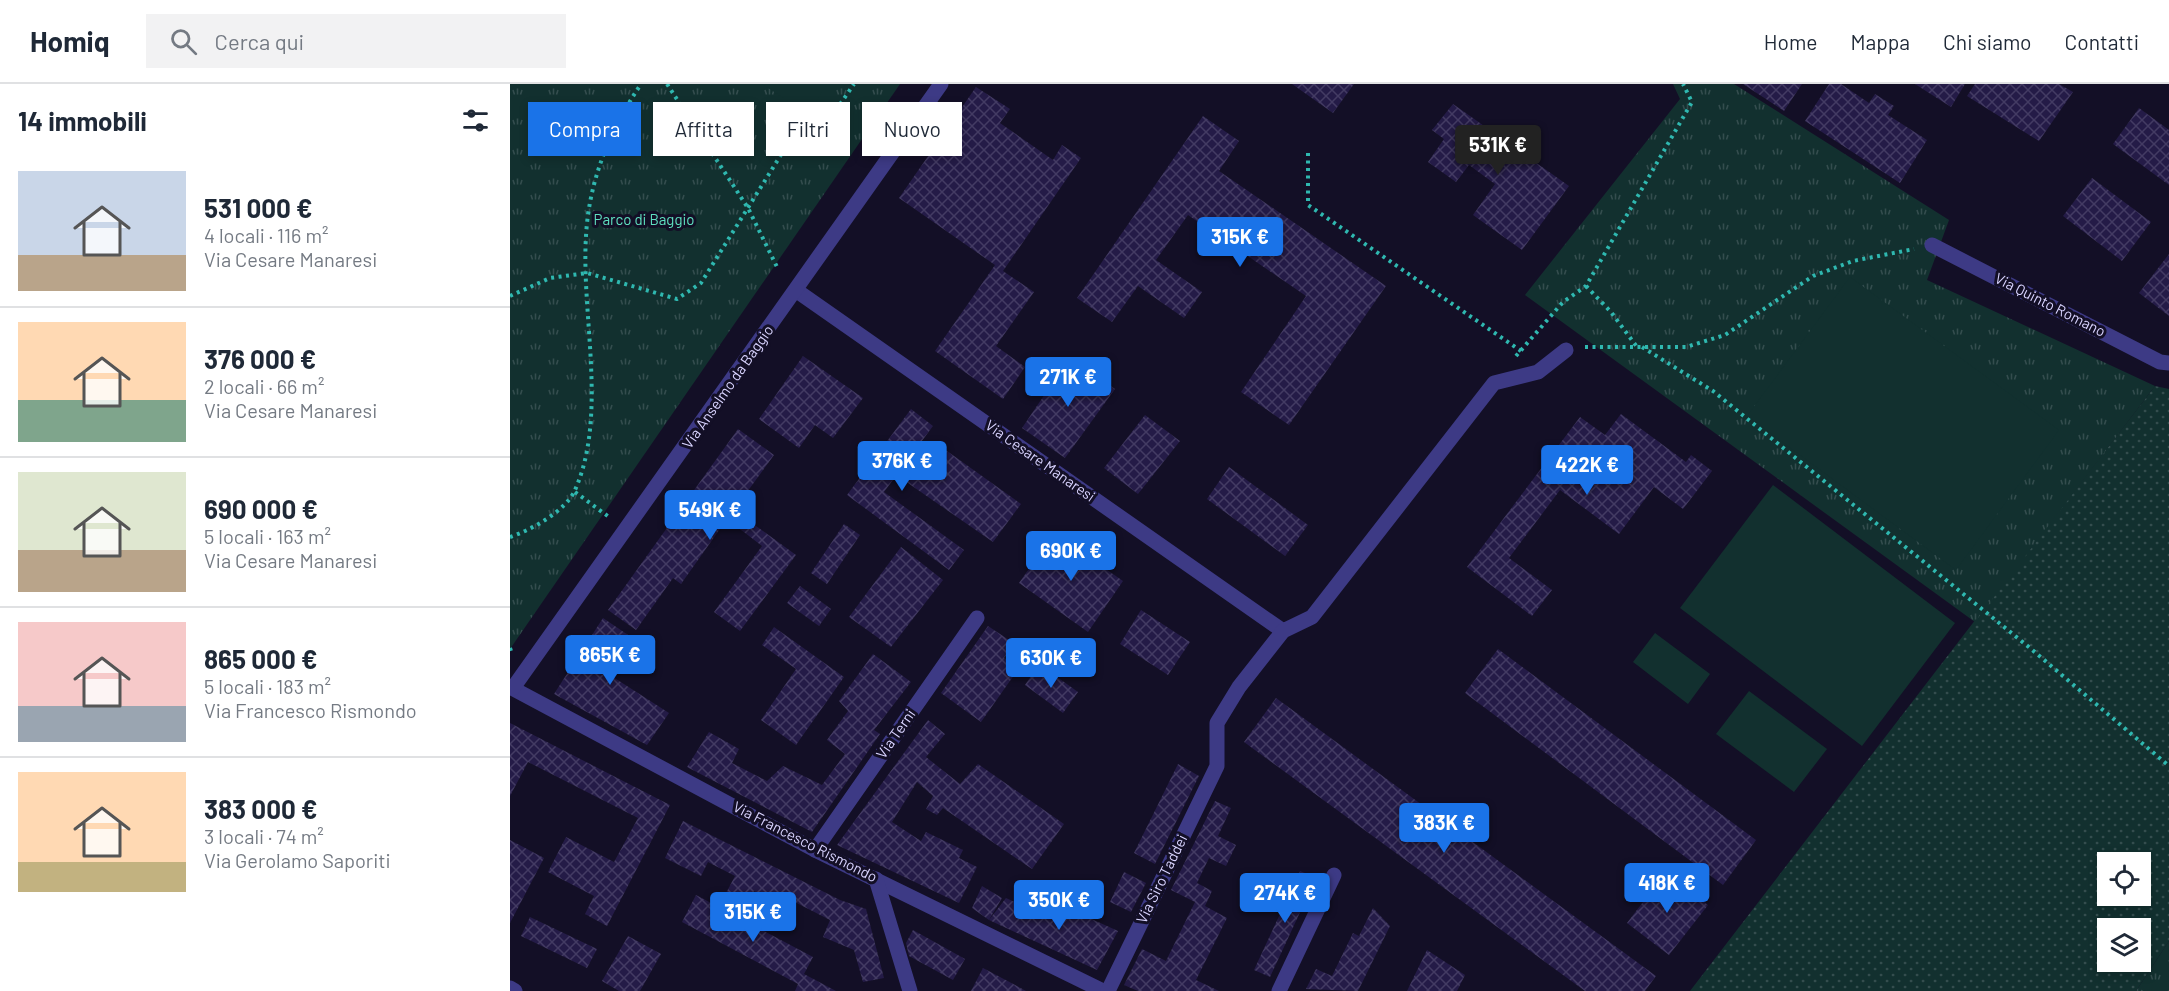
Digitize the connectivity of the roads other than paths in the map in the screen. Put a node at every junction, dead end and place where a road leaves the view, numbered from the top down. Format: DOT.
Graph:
graph roads {
  1 [pos="941,84"];
  2 [pos="1932,245"];
  3 [pos="796,291"];
  4 [pos="1566,350"];
  5 [pos="2169,363"];
  6 [pos="977,618"];
  7 [pos="1283,631"];
  8 [pos="512,688"];
  9 [pos="815,850"];
  10 [pos="1334,875"];
  11 [pos="876,879"];
  12 [pos="510,988"];
  13 [pos="516,991"];
  14 [pos="910,991"];
  15 [pos="1103,991"];
  16 [pos="1108,991"];
  17 [pos="1279,991"];
  1 -- 3 [label="street, Via Anselmo da Baggio"];
  2 -- 5 [label="street, Via Quinto Romano"];
  3 -- 7 [label="street, Via Cesare Manaresi"];
  3 -- 8 [label="street, Via Anselmo da Baggio"];
  4 -- 7 [label="street"];
  6 -- 9 [label="street, Via Terni"];
  7 -- 16 [label="street, Via Siro Taddei"];
  8 -- 9 [label="street, Via Francesco Rismondo"];
  9 -- 11 [label="street, Via Francesco Rismondo"];
  10 -- 17 [label="street"];
  11 -- 14 [label="street"];
  11 -- 15 [label="street, Via Francesco Rismondo"];
  12 -- 13 [label="street"];
}
